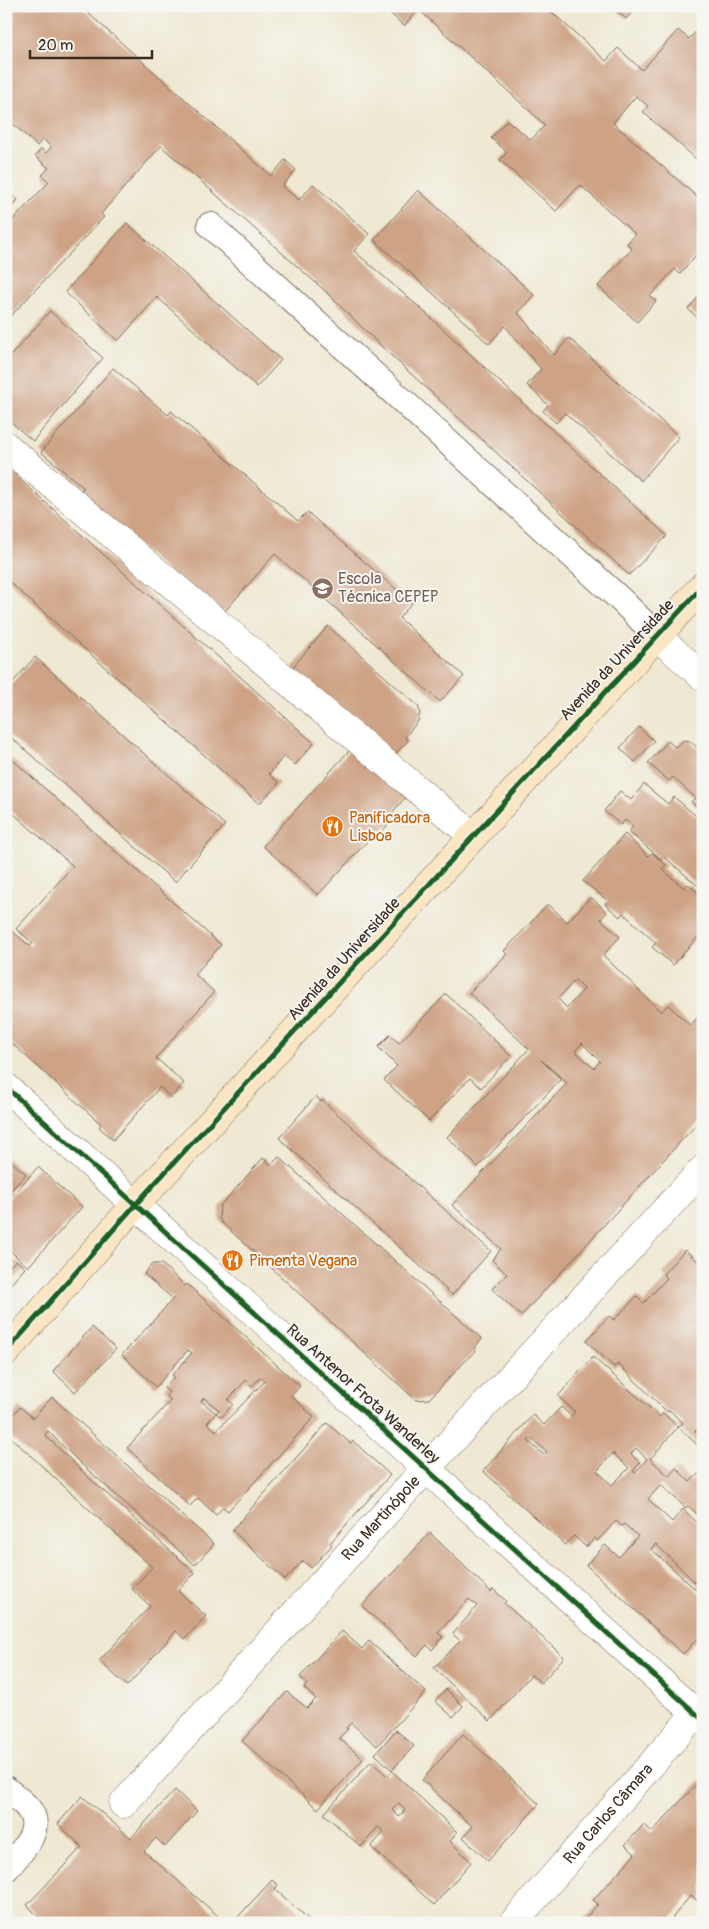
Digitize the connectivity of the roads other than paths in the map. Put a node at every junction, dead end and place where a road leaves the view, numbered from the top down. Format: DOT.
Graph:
graph roads {
  1 [pos="210,225"];
  2 [pos="6,446"];
  3 [pos="703,586"];
  4 [pos="657,636"];
  5 [pos="703,677"];
  6 [pos="473,836"];
  7 [pos="6,1087"];
  8 [pos="703,1169"];
  9 [pos="135,1205"];
  10 [pos="6,1352"];
  11 [pos="426,1469"];
  12 [pos="700,1713"];
  13 [pos="6,1789"];
  14 [pos="123,1804"];
  15 [pos="6,1869"];
  16 [pos="513,1923"];
  1 -- 4 [label="lane"];
  2 -- 6 [label="street"];
  3 -- 4 [label="main road, Avenida da Universidade"];
  4 -- 5 [label="street"];
  4 -- 6 [label="main road, Avenida da Universidade"];
  6 -- 9 [label="main road, Avenida da Universidade"];
  7 -- 9 [label="street, Rua Antenor Frota Wanderley"];
  8 -- 11 [label="street, Rua Martinópole"];
  9 -- 10 [label="main road, Avenida da Universidade"];
  9 -- 11 [label="street, Rua Antenor Frota Wanderley"];
  11 -- 12 [label="street, Rua Antenor Frota Wanderley"];
  11 -- 14 [label="street, Rua Martinópole"];
  12 -- 16 [label="street, Rua Carlos Câmara"];
  13 -- 15 [label="lane"];
}
